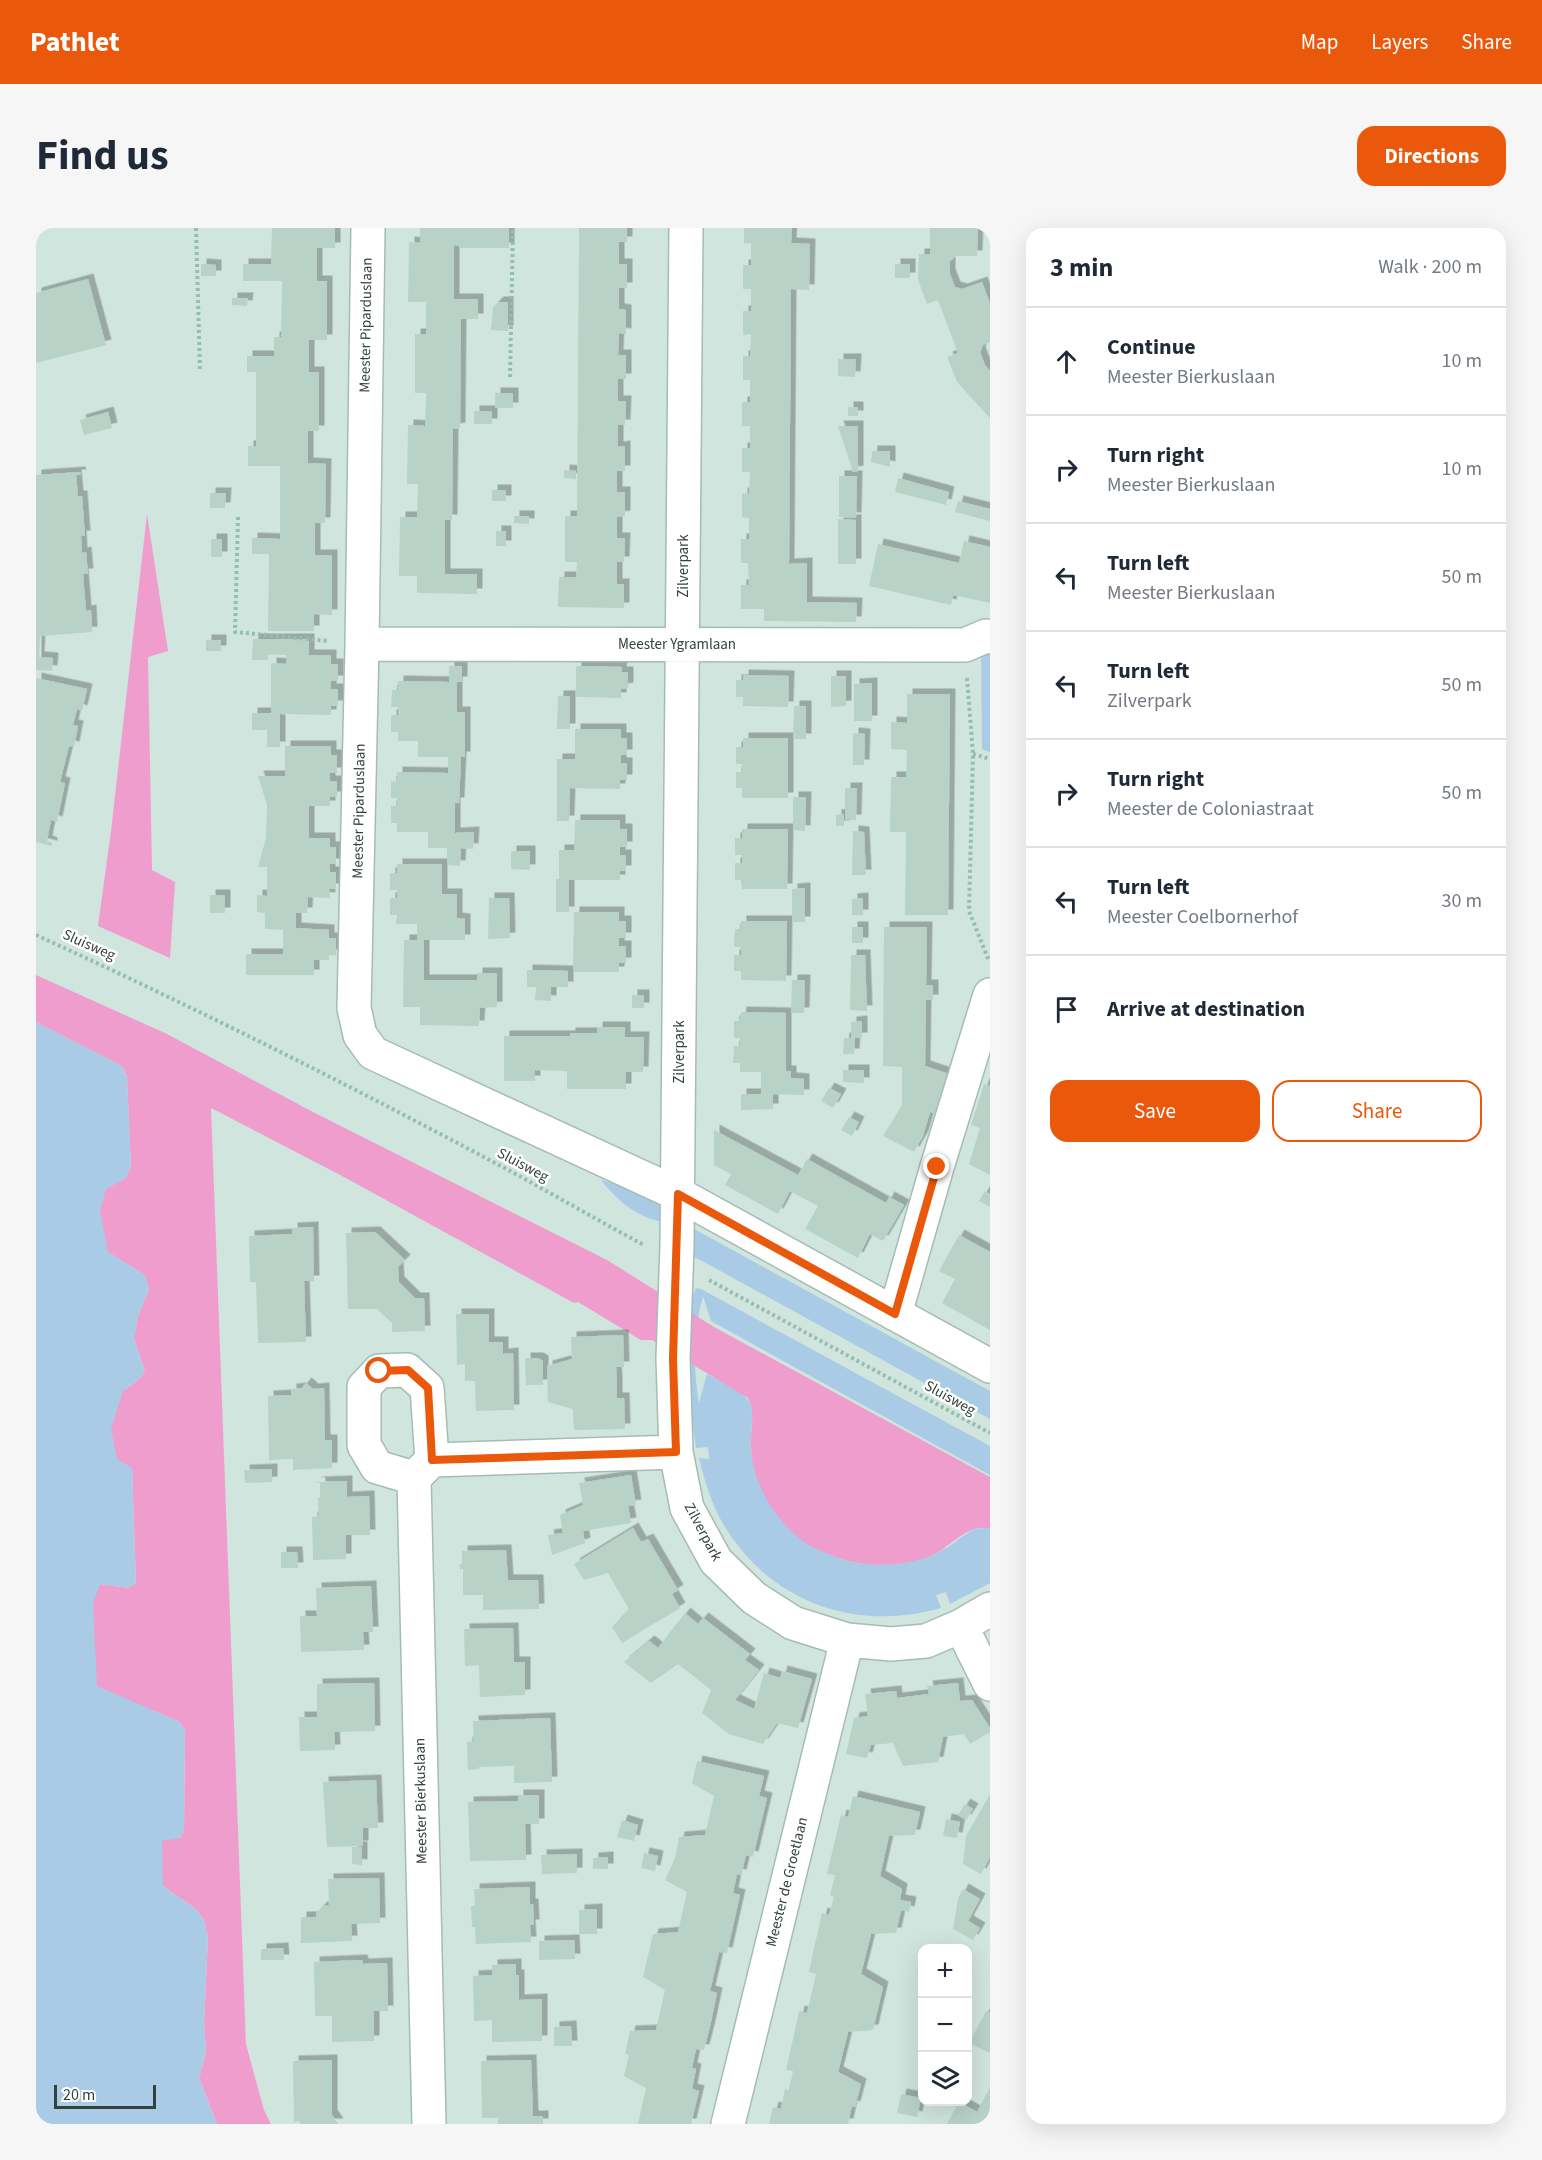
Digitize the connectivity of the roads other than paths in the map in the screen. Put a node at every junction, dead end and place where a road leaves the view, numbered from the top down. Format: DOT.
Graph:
graph roads {
  1 [pos="368,228"];
  2 [pos="686,228"];
  3 [pos="977,641"];
  4 [pos="362,644"];
  5 [pos="683,644"];
  6 [pos="990,995"];
  7 [pos="678,1194"];
  8 [pos="895,1314"];
  9 [pos="990,1366"];
  10 [pos="676,1452"];
  11 [pos="990,1609"];
  12 [pos="961,1626"];
  13 [pos="847,1640"];
  14 [pos="990,1684"];
  15 [pos="429,2124"];
  16 [pos="728,2124"];
  1 -- 4 [label="street, Meester Piparduslaan"];
  2 -- 5 [label="street, Zilverpark"];
  3 -- 5 [label="street, Meester Ygramlaan"];
  4 -- 5 [label="street, Meester Ygramlaan"];
  4 -- 7 [label="street, Meester Piparduslaan"];
  5 -- 7 [label="street, Zilverpark"];
  6 -- 8 [label="street"];
  7 -- 8 [label="street, Meester Piparduslaan"];
  7 -- 10 [label="street, Zilverpark"];
  8 -- 9 [label="street, Meester Piparduslaan"];
  10 -- 13 [label="street, Zilverpark"];
  10 -- 15 [label="street, Meester Bierkuslaan"];
  11 -- 12 [label="street, Zilverpark"];
  12 -- 13 [label="street, Zilverpark"];
  12 -- 14 [label="street"];
  13 -- 16 [label="street, Meester de Groetlaan"];
}
